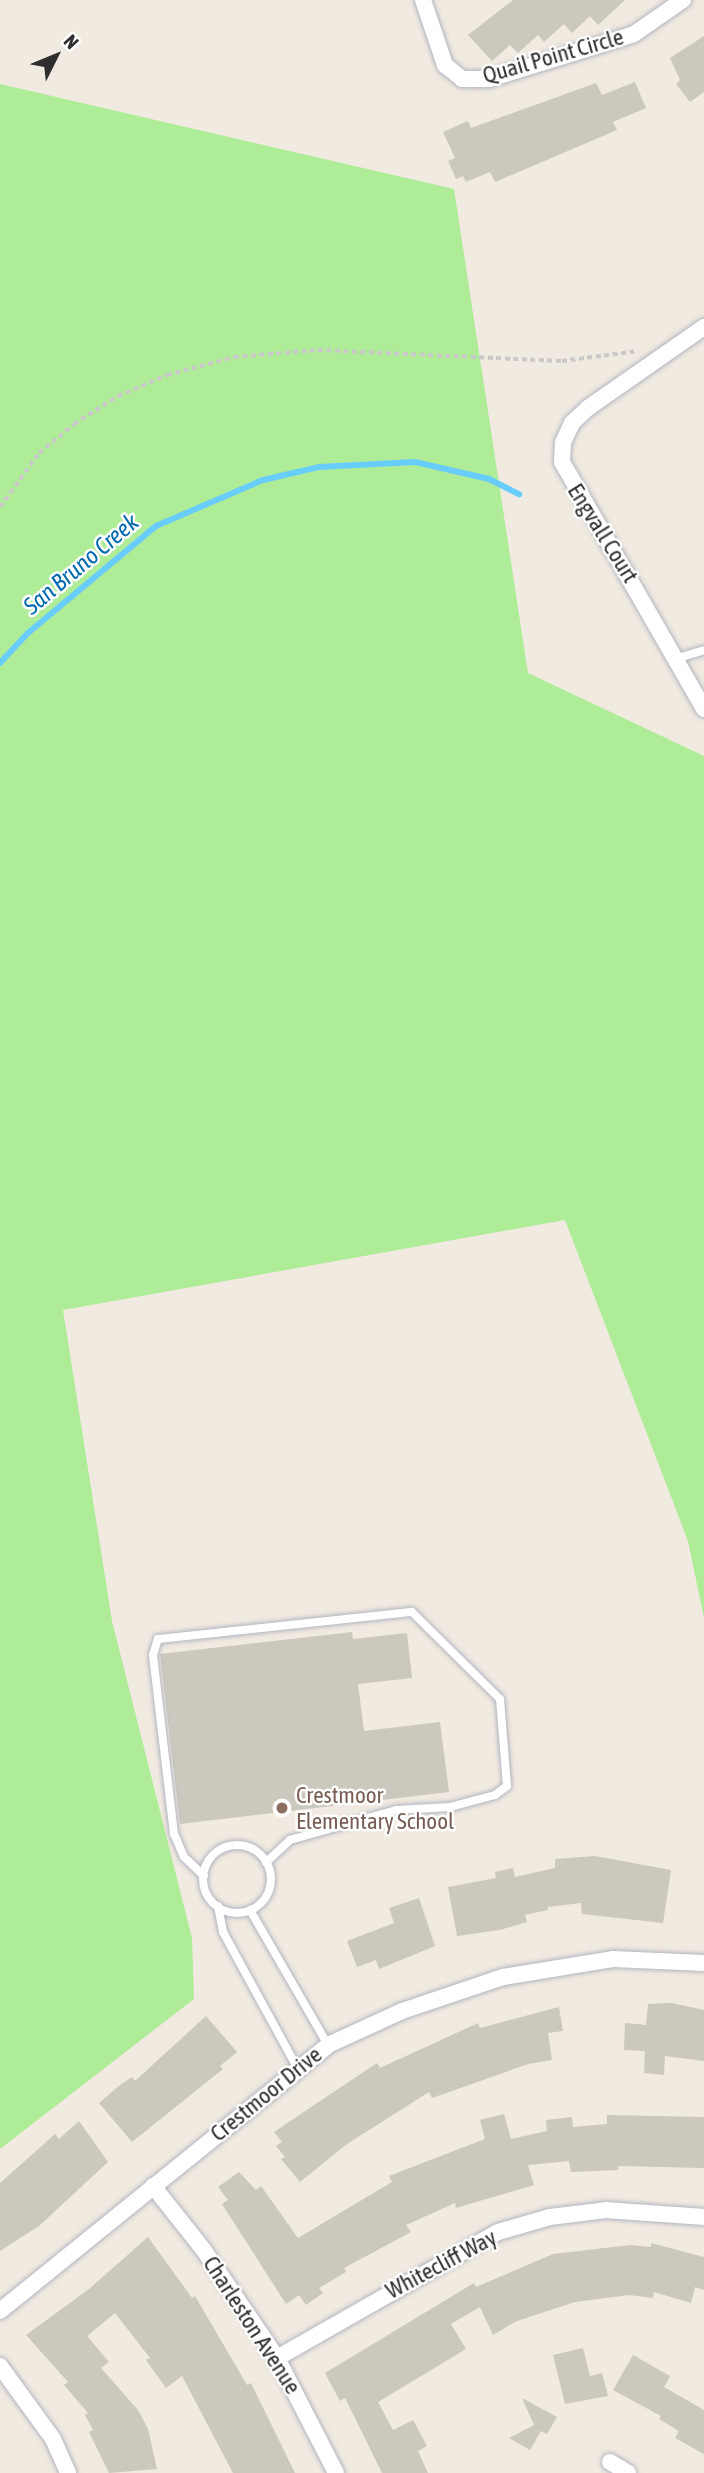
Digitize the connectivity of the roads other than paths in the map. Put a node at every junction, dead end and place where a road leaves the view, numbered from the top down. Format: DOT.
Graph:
graph roads {
  1 [pos="423,0"];
  2 [pos="683,0"];
  3 [pos="704,327"];
  4 [pos="704,650"];
  5 [pos="674,659"];
  6 [pos="704,709"];
  7 [pos="266,1862"];
  8 [pos="204,1876"];
  9 [pos="218,1906"];
  10 [pos="250,1910"];
  11 [pos="704,1963"];
  12 [pos="328,2045"];
  13 [pos="297,2067"];
  14 [pos="153,2186"];
  15 [pos="704,2217"];
  16 [pos="0,2311"];
  17 [pos="277,2358"];
  18 [pos="0,2366"];
  19 [pos="610,2462"];
  20 [pos="68,2473"];
  21 [pos="336,2473"];
  22 [pos="628,2473"];
  1 -- 2 [label="street, Quail Point Circle"];
  3 -- 5 [label="street, Engvall Court"];
  4 -- 5 [label="lane"];
  5 -- 6 [label="street, Engvall Court"];
  7 -- 8 [label="lane"];
  7 -- 8 [label="lane"];
  7 -- 10 [label="lane"];
  8 -- 9 [label="lane"];
  9 -- 10 [label="lane"];
  9 -- 13 [label="lane"];
  10 -- 12 [label="lane"];
  11 -- 12 [label="street, Crestmoor Drive"];
  12 -- 13 [label="street, Crestmoor Drive"];
  13 -- 14 [label="street, Crestmoor Drive"];
  14 -- 16 [label="street, Crestmoor Drive"];
  14 -- 17 [label="street, Charleston Avenue"];
  15 -- 17 [label="street, Whitecliff Way"];
  17 -- 21 [label="street, Charleston Avenue"];
  18 -- 20 [label="street"];
  19 -- 22 [label="street"];
}
